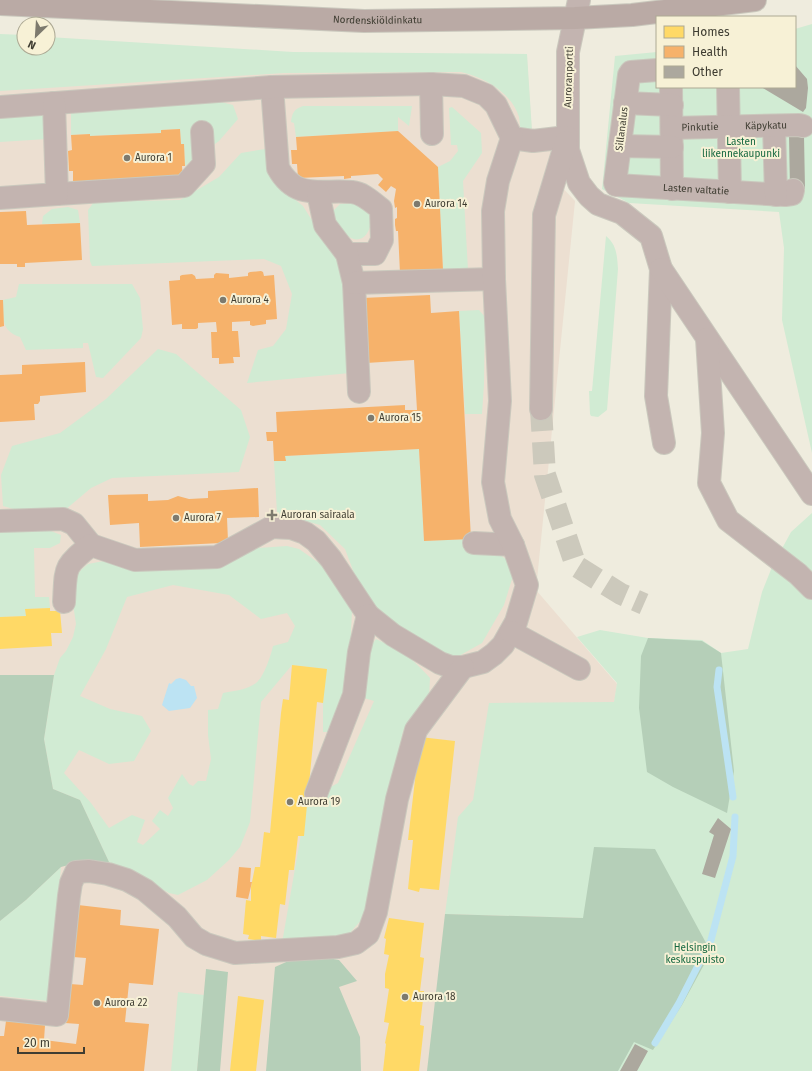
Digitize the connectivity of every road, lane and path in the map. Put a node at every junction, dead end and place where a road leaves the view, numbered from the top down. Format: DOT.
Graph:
graph roads {
  1 [pos="755,0"];
  2 [pos="0,4"];
  3 [pos="577,9"];
  4 [pos="656,70"];
  5 [pos="431,84"];
  6 [pos="272,87"];
  7 [pos="728,88"];
  8 [pos="672,96"];
  9 [pos="54,103"];
  10 [pos="626,103"];
  11 [pos="0,107"];
  12 [pos="774,126"];
  13 [pos="803,126"];
  14 [pos="728,127"];
  15 [pos="202,132"];
  16 [pos="432,134"];
  17 [pos="567,137"];
  18 [pos="672,137"];
  19 [pos="512,138"];
  20 [pos="620,146"];
  21 [pos="616,185"];
  22 [pos="672,189"];
  23 [pos="318,193"];
  24 [pos="57,194"];
  25 [pos="0,198"];
  26 [pos="736,199"];
  27 [pos="346,254"];
  28 [pos="661,269"];
  29 [pos="494,279"];
  30 [pos="354,283"];
  31 [pos="707,339"];
  32 [pos="359,392"];
  33 [pos="541,409"];
  34 [pos="664,443"];
  35 [pos="812,494"];
  36 [pos="0,521"];
  37 [pos="474,543"];
  38 [pos="91,545"];
  39 [pos="513,545"];
  40 [pos="812,588"];
  41 [pos="64,602"];
  42 [pos="368,615"];
  43 [pos="511,632"];
  44 [pos="463,667"];
  45 [pos="579,669"];
  46 [pos="316,794"];
  47 [pos="0,1008"];
  1 -- 3 [label="main road, Nordenskiöldinkatu"];
  2 -- 3 [label="main road, Nordenskiöldinkatu"];
  3 -- 17 [label="street, Auroranportti"];
  4 -- 10 [label="street, Sillanalus"];
  5 -- 6 [label="street"];
  5 -- 16 [label="street"];
  5 -- 19 [label="street"];
  6 -- 9 [label="street"];
  6 -- 23 [label="street"];
  7 -- 14 [label="street"];
  8 -- 10 [label="street"];
  8 -- 18 [label="street"];
  9 -- 11 [label="street"];
  9 -- 24 [label="street"];
  10 -- 20 [label="street, Sillanalus"];
  12 -- 13 [label="street, Käpykatu"];
  12 -- 14 [label="street, Käpykatu"];
  12 -- 26 [label="street, Lasten valtatie"];
  14 -- 18 [label="street, Pinkutie"];
  14 -- 26 [label="street"];
  15 -- 24 [label="street"];
  17 -- 19 [label="street"];
  17 -- 28 [label="street"];
  17 -- 33 [label="street"];
  18 -- 20 [label="street, Pinkutie"];
  18 -- 22 [label="street"];
  19 -- 29 [label="street"];
  20 -- 21 [label="street, Sillanalus"];
  21 -- 22 [label="street, Lasten valtatie"];
  22 -- 26 [label="street, Lasten valtatie"];
  23 -- 27 [label="street"];
  23 -- 27 [label="street"];
  24 -- 25 [label="street"];
  27 -- 30 [label="street"];
  28 -- 31 [label="street"];
  28 -- 34 [label="street"];
  29 -- 30 [label="street"];
  29 -- 39 [label="street"];
  30 -- 32 [label="street"];
  31 -- 35 [label="street"];
  31 -- 40 [label="street"];
  36 -- 38 [label="street"];
  37 -- 39 [label="street"];
  38 -- 41 [label="street"];
  38 -- 42 [label="street"];
  39 -- 43 [label="street"];
  42 -- 44 [label="street"];
  42 -- 46 [label="street"];
  43 -- 44 [label="street"];
  43 -- 45 [label="street"];
  44 -- 47 [label="street"];
}
